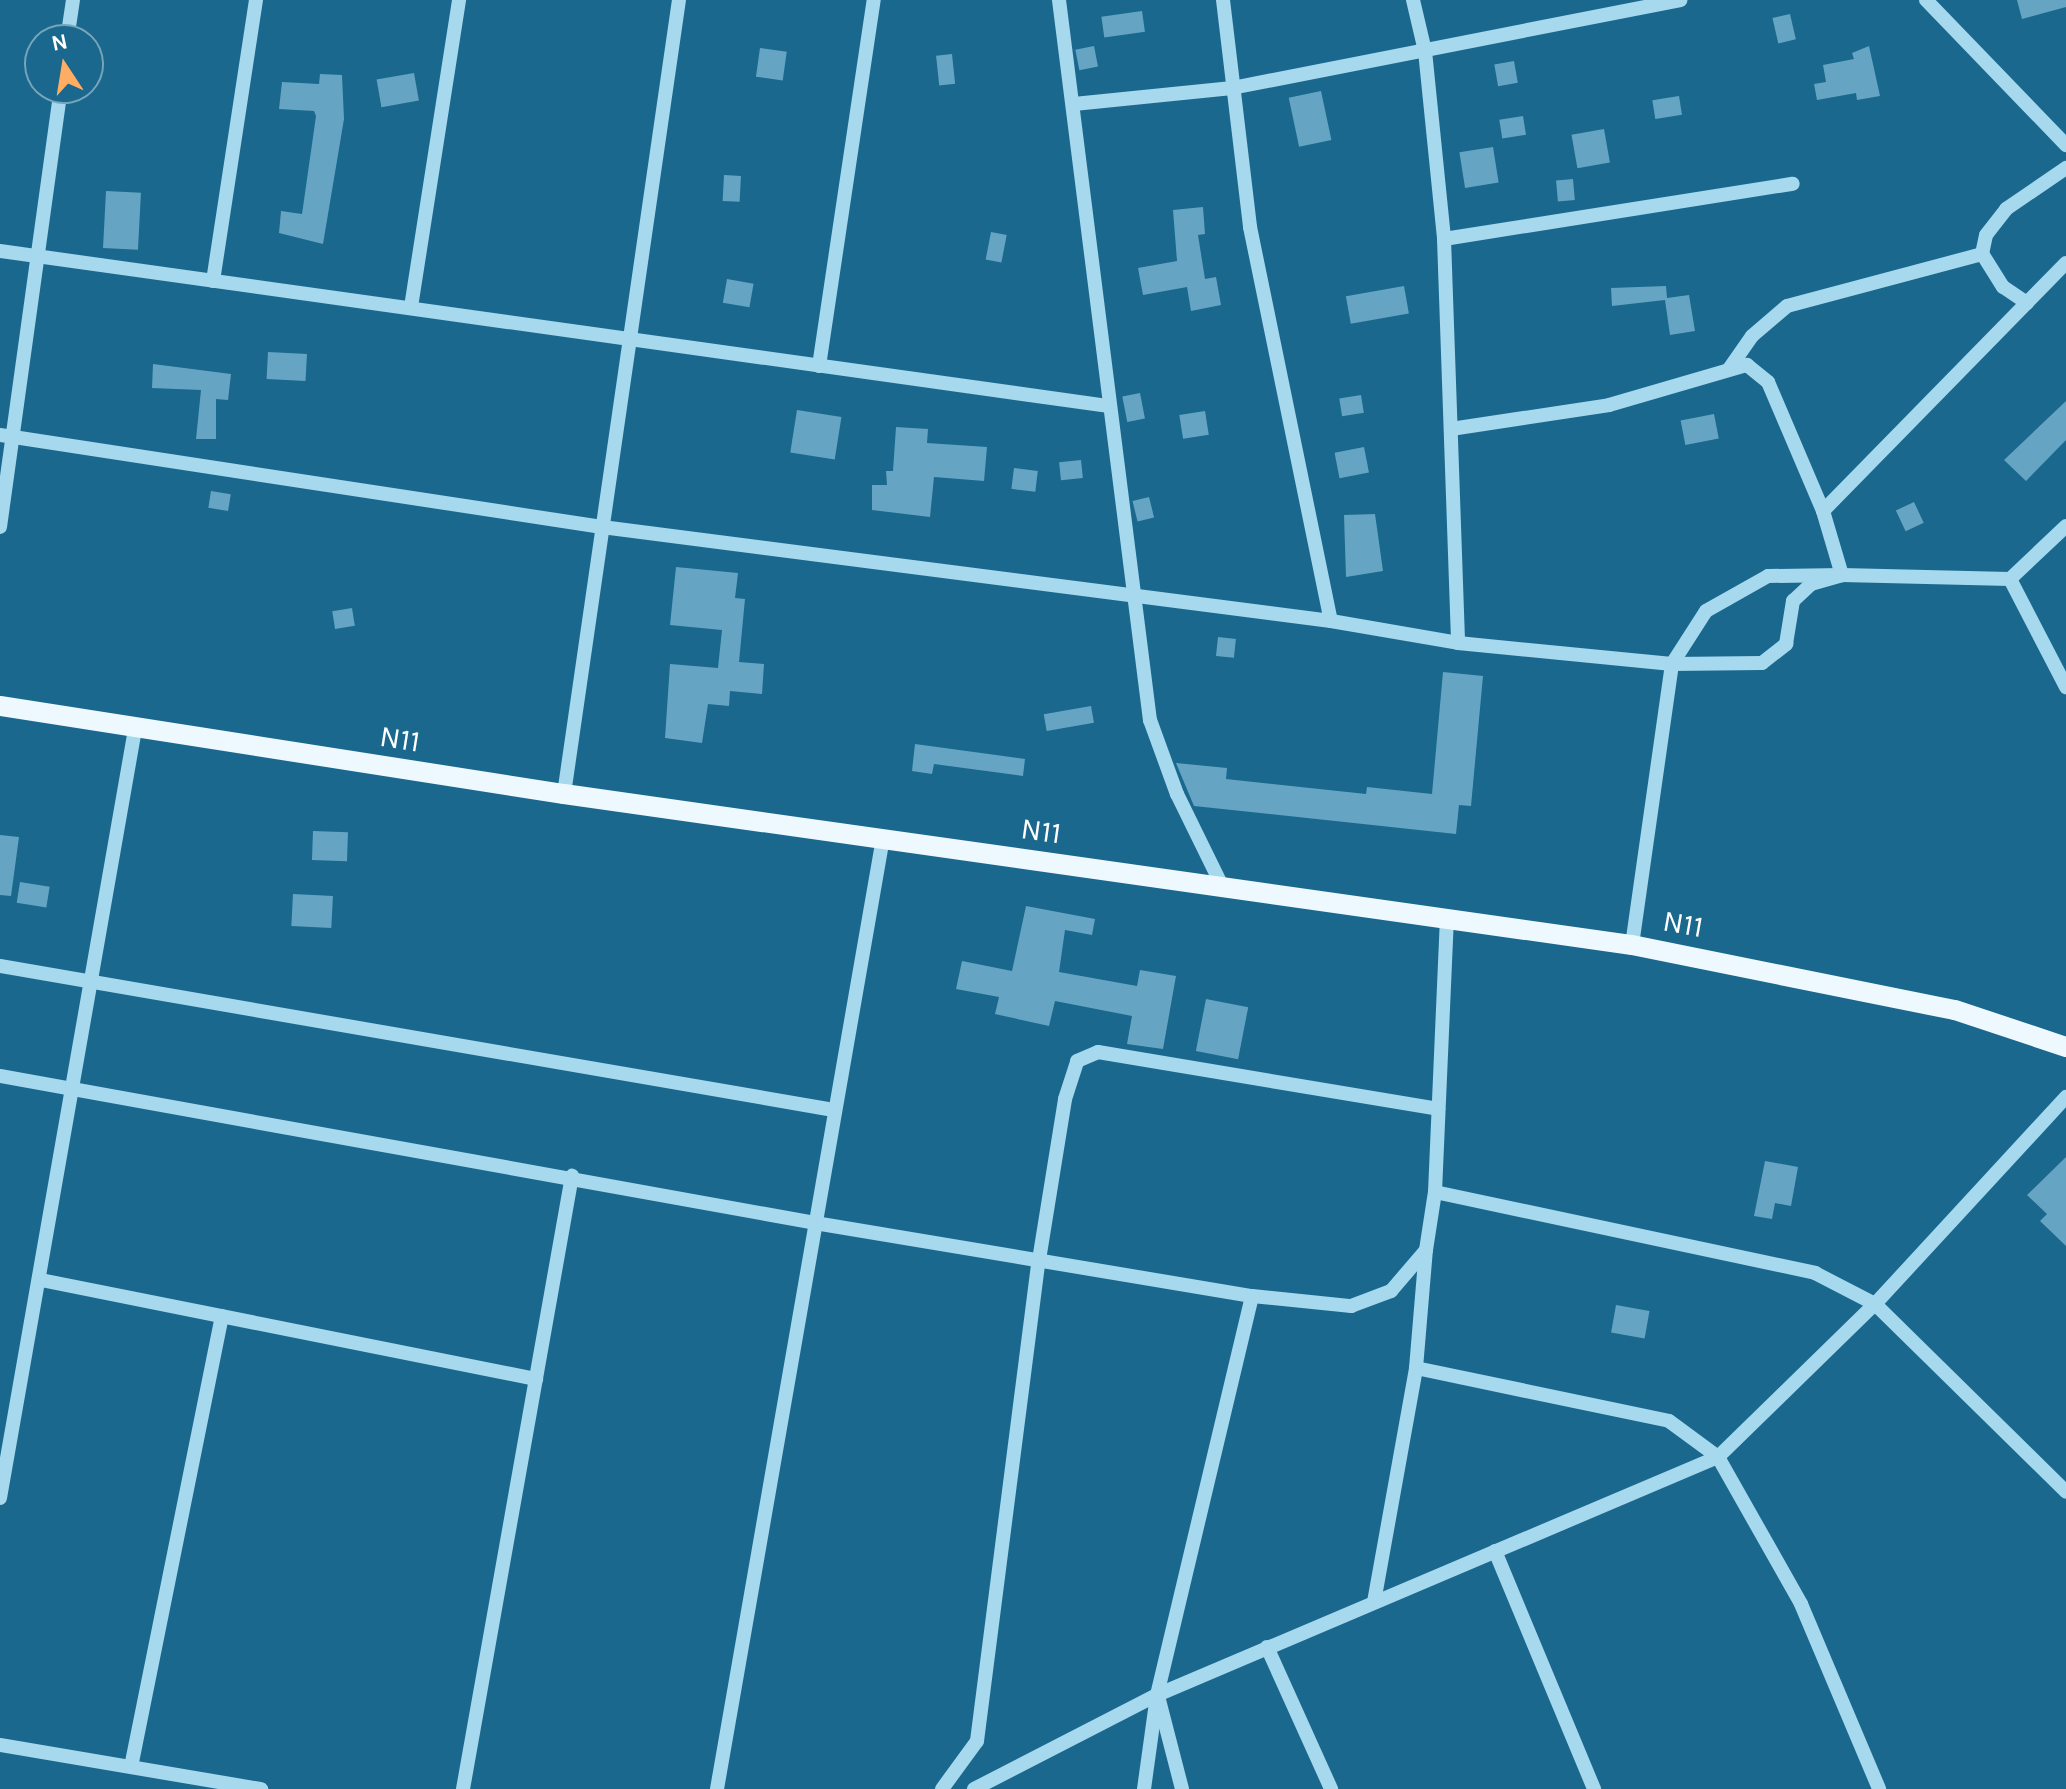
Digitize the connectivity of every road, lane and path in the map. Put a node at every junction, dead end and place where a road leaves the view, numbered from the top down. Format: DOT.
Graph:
graph roads {
  1 [pos="73,0"];
  2 [pos="256,0"];
  3 [pos="459,0"];
  4 [pos="679,0"];
  5 [pos="874,0"];
  6 [pos="1059,0"];
  7 [pos="1223,0"];
  8 [pos="1413,0"];
  9 [pos="1680,0"];
  10 [pos="1926,0"];
  11 [pos="69,24"];
  12 [pos="1425,51"];
  13 [pos="1232,88"];
  14 [pos="59,104"];
  15 [pos="1074,104"];
  16 [pos="2066,145"];
  17 [pos="2066,168"];
  18 [pos="1793,184"];
  19 [pos="1444,239"];
  20 [pos="0,251"];
  21 [pos="1982,254"];
  22 [pos="38,256"];
  23 [pos="2066,263"];
  24 [pos="213,281"];
  25 [pos="2027,303"];
  26 [pos="411,307"];
  27 [pos="629,340"];
  28 [pos="819,366"];
  29 [pos="1729,369"];
  30 [pos="1109,406"];
  31 [pos="1451,429"];
  32 [pos="6,436"];
  33 [pos="1823,511"];
  34 [pos="2066,526"];
  35 [pos="0,527"];
  36 [pos="602,527"];
  37 [pos="1842,575"];
  38 [pos="2010,579"];
  39 [pos="1138,596"];
  40 [pos="1331,621"];
  41 [pos="1458,643"];
  42 [pos="1672,664"];
  43 [pos="2066,687"];
  44 [pos="0,706"];
  45 [pos="135,729"];
  46 [pos="564,794"];
  47 [pos="883,838"];
  48 [pos="1223,888"];
  49 [pos="1447,920"];
  50 [pos="1632,945"];
  51 [pos="0,966"];
  52 [pos="94,982"];
  53 [pos="2066,1047"];
  54 [pos="0,1076"];
  55 [pos="74,1089"];
  56 [pos="2066,1097"];
  57 [pos="1438,1109"];
  58 [pos="834,1110"];
  59 [pos="572,1176"];
  60 [pos="1435,1192"];
  61 [pos="815,1223"];
  62 [pos="1426,1250"];
  63 [pos="1039,1260"];
  64 [pos="41,1280"];
  65 [pos="1252,1296"];
  66 [pos="1875,1304"];
  67 [pos="222,1316"];
  68 [pos="1416,1368"];
  69 [pos="536,1379"];
  70 [pos="1718,1457"];
  71 [pos="2066,1492"];
  72 [pos="0,1498"];
  73 [pos="1495,1551"];
  74 [pos="1374,1602"];
  75 [pos="1267,1647"];
  76 [pos="1157,1695"];
  77 [pos="0,1745"];
  78 [pos="131,1767"];
  79 [pos="261,1789"];
  80 [pos="463,1789"];
  81 [pos="717,1789"];
  82 [pos="942,1789"];
  83 [pos="974,1789"];
  84 [pos="1144,1789"];
  85 [pos="1182,1789"];
  86 [pos="1331,1789"];
  87 [pos="1594,1789"];
  88 [pos="1879,1789"];
  1 -- 11 [label="street"];
  2 -- 24 [label="street"];
  3 -- 26 [label="street"];
  4 -- 27 [label="street"];
  5 -- 28 [label="street"];
  6 -- 15 [label="street"];
  7 -- 13 [label="street"];
  8 -- 12 [label="street"];
  9 -- 12 [label="street"];
  10 -- 16 [label="street"];
  12 -- 13 [label="street"];
  12 -- 19 [label="street"];
  13 -- 15 [label="street"];
  13 -- 40 [label="street"];
  14 -- 22 [label="street"];
  15 -- 30 [label="street"];
  17 -- 21 [label="street"];
  18 -- 19 [label="street"];
  19 -- 31 [label="street"];
  20 -- 22 [label="street"];
  21 -- 25 [label="street"];
  21 -- 29 [label="street"];
  22 -- 24 [label="street"];
  22 -- 32 [label="street"];
  23 -- 25 [label="street"];
  24 -- 26 [label="street"];
  25 -- 33 [label="street"];
  26 -- 27 [label="street"];
  27 -- 28 [label="street"];
  27 -- 36 [label="street"];
  28 -- 30 [label="street"];
  29 -- 31 [label="street"];
  29 -- 33 [label="street"];
  30 -- 39 [label="street"];
  31 -- 41 [label="street"];
  32 -- 35 [label="street"];
  32 -- 36 [label="street"];
  33 -- 37 [label="street"];
  34 -- 38 [label="street"];
  36 -- 39 [label="street"];
  36 -- 46 [label="street"];
  37 -- 38 [label="street"];
  37 -- 42 [label="street"];
  37 -- 42 [label="street"];
  38 -- 43 [label="street"];
  39 -- 40 [label="street"];
  39 -- 48 [label="street"];
  40 -- 41 [label="street"];
  41 -- 42 [label="street"];
  42 -- 50 [label="street"];
  44 -- 45 [label="main road, N11"];
  45 -- 46 [label="main road, N11"];
  45 -- 52 [label="street"];
  46 -- 47 [label="main road, N11"];
  47 -- 48 [label="main road, N11"];
  47 -- 58 [label="street"];
  48 -- 49 [label="main road, N11"];
  49 -- 50 [label="main road, N11"];
  49 -- 57 [label="street"];
  50 -- 53 [label="main road, N11"];
  51 -- 52 [label="street"];
  52 -- 55 [label="street"];
  52 -- 58 [label="street"];
  54 -- 55 [label="street"];
  55 -- 59 [label="street"];
  55 -- 64 [label="street"];
  56 -- 66 [label="street"];
  57 -- 60 [label="street"];
  57 -- 63 [label="street"];
  58 -- 61 [label="street"];
  59 -- 61 [label="street"];
  59 -- 69 [label="street"];
  60 -- 62 [label="street"];
  60 -- 66 [label="street"];
  61 -- 63 [label="street"];
  61 -- 81 [label="street"];
  62 -- 65 [label="street"];
  62 -- 68 [label="street"];
  63 -- 65 [label="street"];
  63 -- 82 [label="street"];
  64 -- 67 [label="street"];
  64 -- 72 [label="street"];
  65 -- 76 [label="street"];
  66 -- 70 [label="street"];
  66 -- 71 [label="street"];
  67 -- 69 [label="street"];
  67 -- 78 [label="street"];
  68 -- 70 [label="street"];
  68 -- 74 [label="street"];
  69 -- 80 [label="street"];
  70 -- 73 [label="street"];
  70 -- 88 [label="street"];
  73 -- 74 [label="street"];
  73 -- 87 [label="street"];
  74 -- 75 [label="street"];
  75 -- 76 [label="street"];
  75 -- 86 [label="street"];
  76 -- 83 [label="street"];
  76 -- 84 [label="street"];
  76 -- 85 [label="street"];
  77 -- 78 [label="street"];
  78 -- 79 [label="street"];
}
